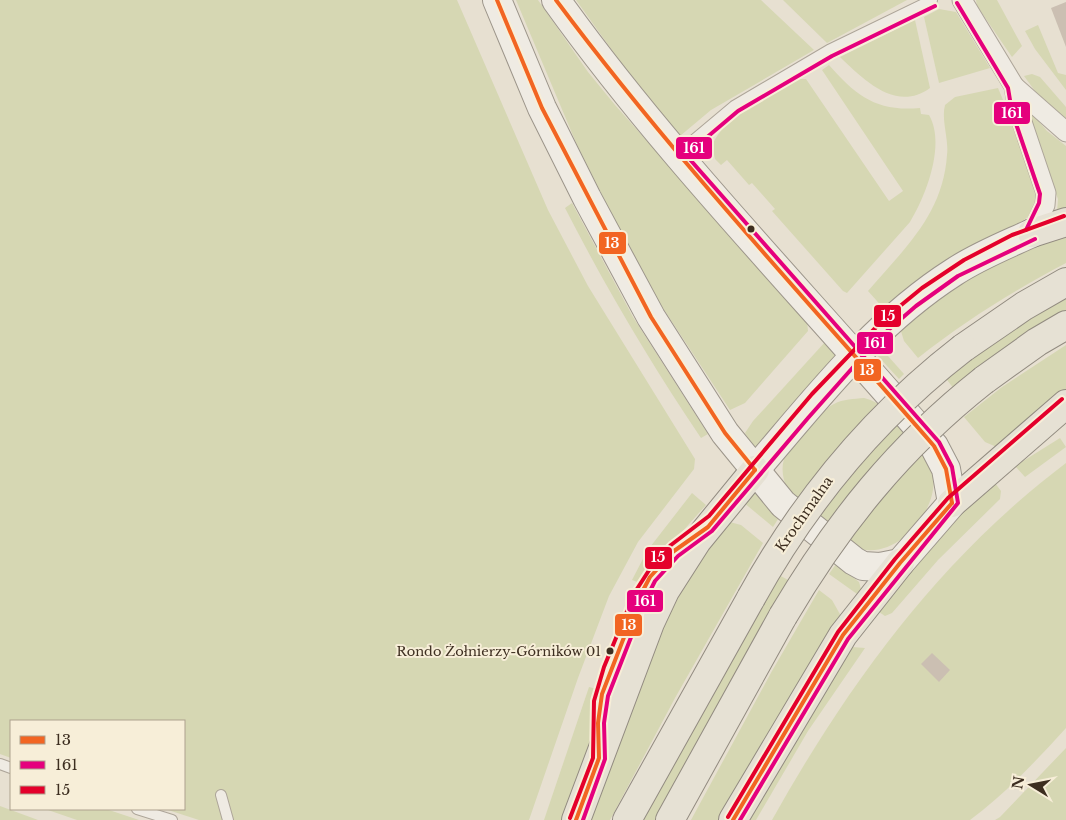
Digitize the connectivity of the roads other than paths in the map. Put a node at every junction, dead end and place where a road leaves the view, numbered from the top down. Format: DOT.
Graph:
graph roads {
  1 [pos="497,0"];
  2 [pos="556,0"];
  3 [pos="932,0"];
  4 [pos="962,0"];
  5 [pos="1014,86"];
  6 [pos="1066,132"];
  7 [pos="677,154"];
  8 [pos="1066,222"];
  9 [pos="1032,233"];
  10 [pos="1066,282"];
  11 [pos="1066,325"];
  12 [pos="855,354"];
  13 [pos="1066,404"];
  14 [pos="754,470"];
  15 [pos="952,503"];
  16 [pos="900,562"];
  17 [pos="221,795"];
  18 [pos="140,810"];
  19 [pos="172,820"];
  20 [pos="228,820"];
  21 [pos="576,820"];
  22 [pos="627,820"];
  23 [pos="670,820"];
  24 [pos="733,820"];
  1 -- 14 [label="main road"];
  2 -- 7 [label="main road"];
  3 -- 7 [label="lane"];
  4 -- 5 [label="street"];
  5 -- 6 [label="street"];
  5 -- 9 [label="street"];
  7 -- 12 [label="main road"];
  8 -- 9 [label="main road"];
  9 -- 12 [label="main road"];
  10 -- 22 [label="main road, Krochmalna, bridge"];
  11 -- 23 [label="main road, bridge"];
  12 -- 14 [label="main road"];
  12 -- 15 [label="main road"];
  13 -- 15 [label="main road"];
  14 -- 16 [label="main road"];
  14 -- 21 [label="main road"];
  15 -- 16 [label="main road"];
  16 -- 24 [label="main road"];
  17 -- 20 [label="lane"];
  18 -- 19 [label="lane"];
}
